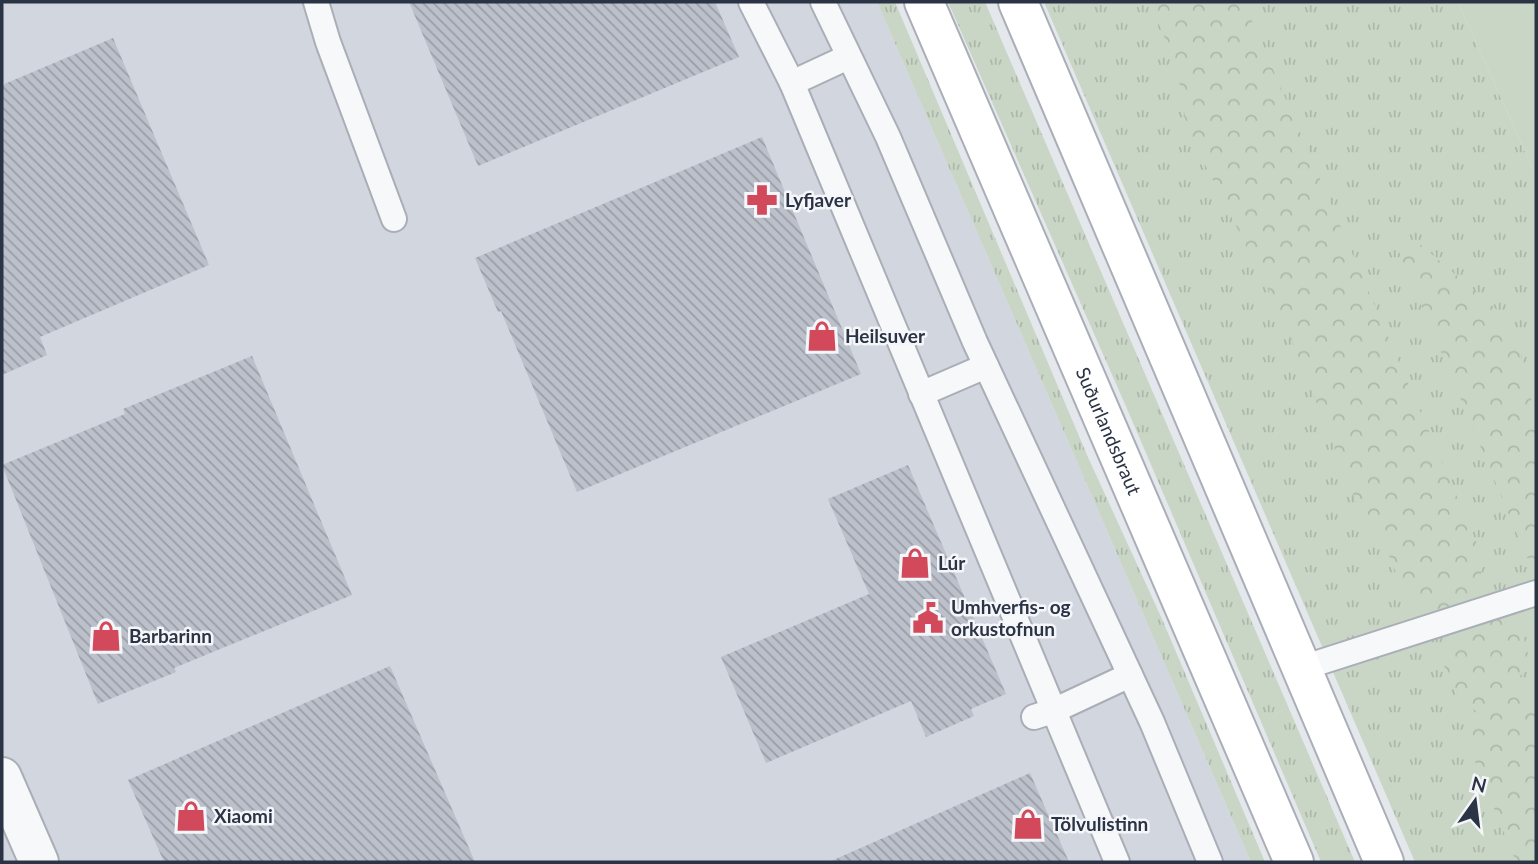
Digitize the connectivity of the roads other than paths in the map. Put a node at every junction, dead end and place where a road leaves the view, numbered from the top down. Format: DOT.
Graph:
graph roads {
  1 [pos="316,2"];
  2 [pos="751,2"];
  3 [pos="823,2"];
  4 [pos="924,2"];
  5 [pos="1018,2"];
  6 [pos="848,57"];
  7 [pos="792,83"];
  8 [pos="394,219"];
  9 [pos="986,366"];
  10 [pos="921,394"];
  11 [pos="1536,593"];
  12 [pos="1302,668"];
  13 [pos="1130,675"];
  14 [pos="1043,714"];
  15 [pos="2,777"];
  16 [pos="39,862"];
  17 [pos="1116,862"];
  18 [pos="1210,862"];
  19 [pos="1294,862"];
  20 [pos="1384,862"];
  1 -- 8 [label="lane"];
  2 -- 7 [label="lane"];
  3 -- 6 [label="lane"];
  4 -- 19 [label="main road, Suðurlandsbraut"];
  5 -- 12 [label="main road"];
  6 -- 7 [label="lane"];
  6 -- 9 [label="lane"];
  7 -- 10 [label="lane"];
  9 -- 10 [label="lane"];
  9 -- 13 [label="lane"];
  10 -- 14 [label="lane"];
  11 -- 12 [label="lane"];
  12 -- 20 [label="main road"];
  13 -- 14 [label="lane"];
  13 -- 18 [label="lane"];
  14 -- 17 [label="lane"];
  15 -- 16 [label="street"];
}
